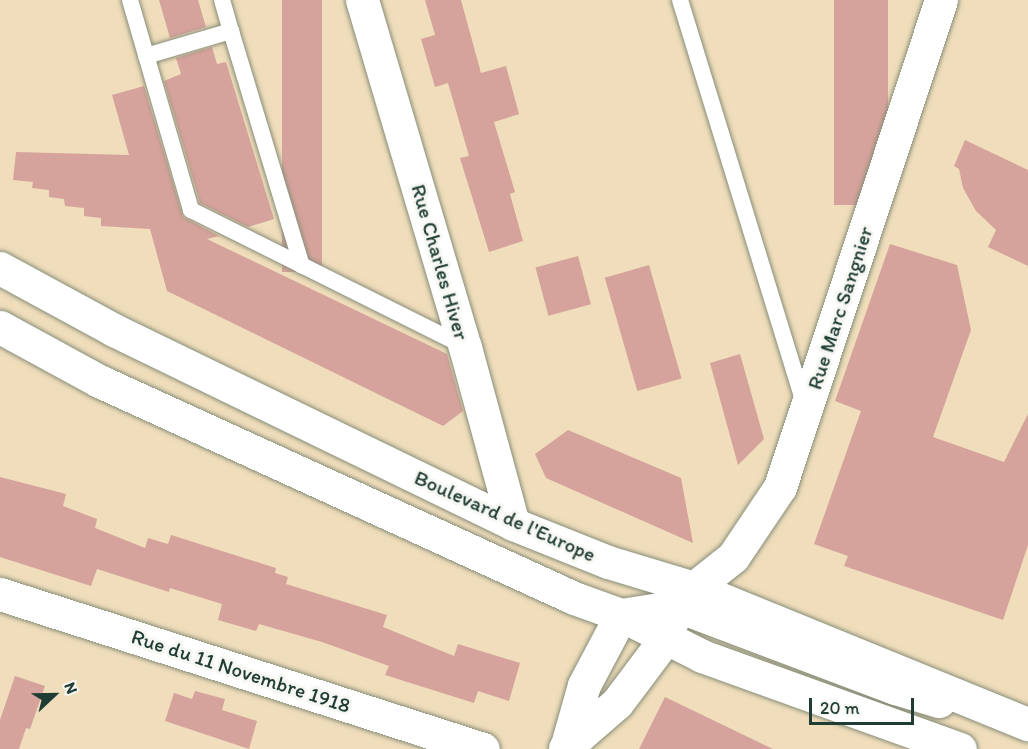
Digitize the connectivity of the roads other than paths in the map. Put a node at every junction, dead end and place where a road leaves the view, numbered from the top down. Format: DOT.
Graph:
graph roads {
  1 [pos="130,0"];
  2 [pos="222,0"];
  3 [pos="362,0"];
  4 [pos="680,0"];
  5 [pos="941,0"];
  6 [pos="231,31"];
  7 [pos="146,56"];
  8 [pos="302,266"];
  9 [pos="0,268"];
  10 [pos="0,327"];
  11 [pos="465,347"];
  12 [pos="807,412"];
  13 [pos="513,524"];
  14 [pos="679,591"];
  15 [pos="0,594"];
  16 [pos="621,615"];
  17 [pos="664,639"];
  18 [pos="1028,727"];
  19 [pos="566,747"];
  20 [pos="483,749"];
  21 [pos="960,749"];
  1 -- 7 [label="lane"];
  2 -- 6 [label="lane"];
  3 -- 11 [label="main road, Rue Charles Hiver"];
  4 -- 12 [label="lane"];
  5 -- 12 [label="main road, Rue Marc Sangnier"];
  6 -- 7 [label="lane"];
  6 -- 8 [label="lane"];
  7 -- 8 [label="lane"];
  8 -- 11 [label="lane"];
  9 -- 13 [label="main road, Boulevard de l'Europe"];
  10 -- 16 [label="main road"];
  11 -- 13 [label="main road, Rue Charles Hiver"];
  12 -- 14 [label="main road, Rue Marc Sangnier"];
  13 -- 14 [label="main road, Boulevard de l'Europe"];
  14 -- 16 [label="main road"];
  14 -- 17 [label="main road"];
  14 -- 18 [label="main road, Boulevard de l'Europe"];
  15 -- 20 [label="main road, Rue du 11 Novembre 1918"];
  16 -- 17 [label="main road"];
  16 -- 19 [label="main road"];
  17 -- 19 [label="main road"];
  17 -- 21 [label="main road"];
}
